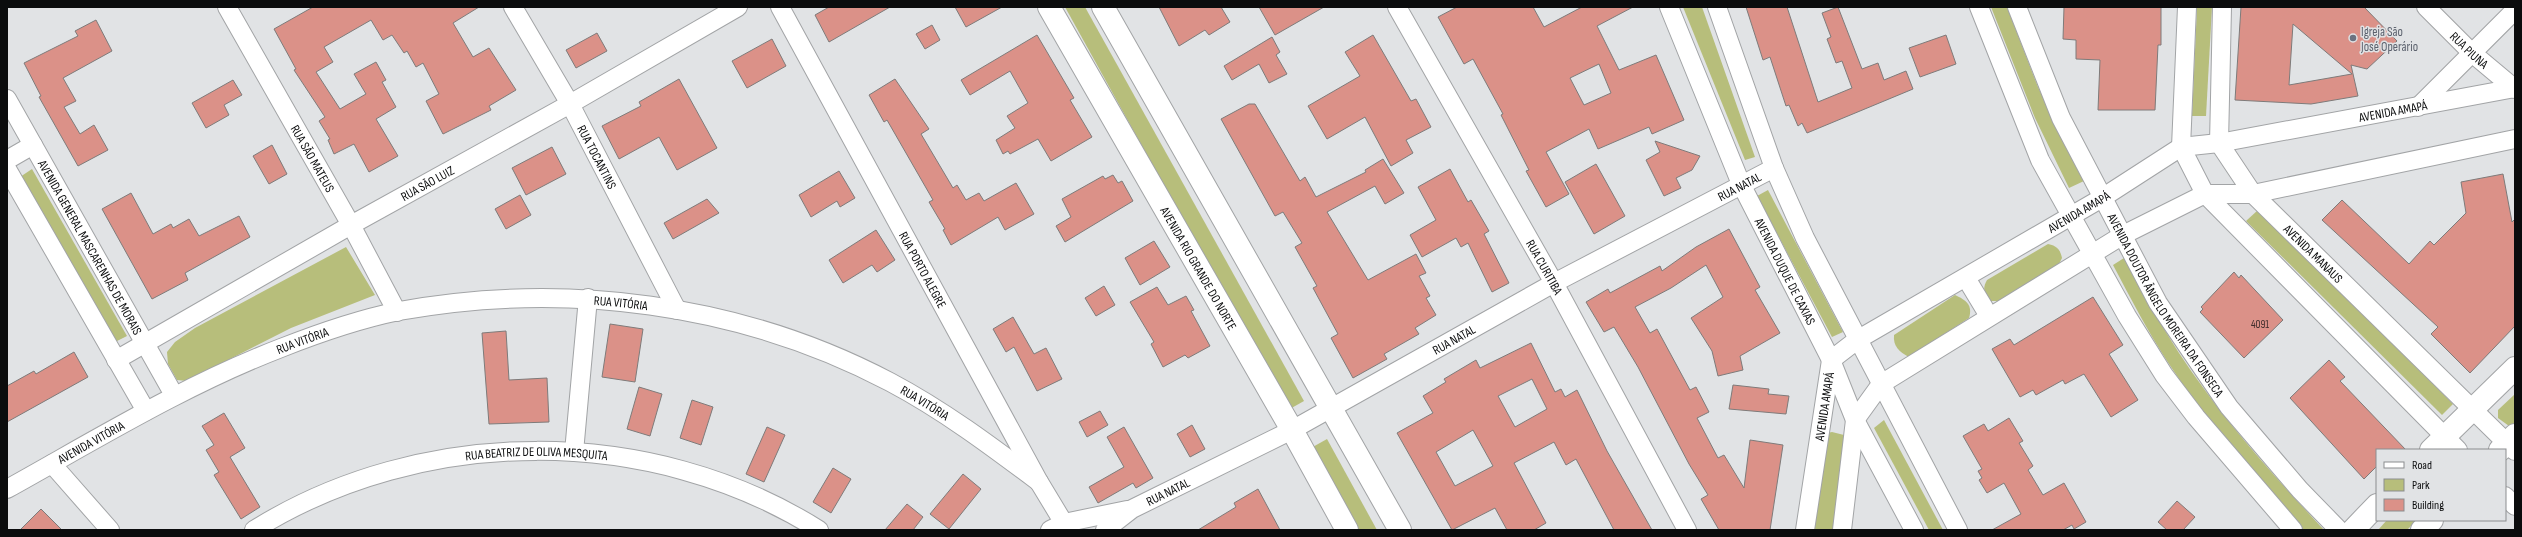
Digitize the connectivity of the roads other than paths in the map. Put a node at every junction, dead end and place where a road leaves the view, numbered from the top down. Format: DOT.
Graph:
graph roads {
  1 [pos="227,7"];
  2 [pos="513,7"];
  3 [pos="738,7"];
  4 [pos="780,7"];
  5 [pos="1049,7"];
  6 [pos="1103,7"];
  7 [pos="1398,7"];
  8 [pos="1669,7"];
  9 [pos="1717,7"];
  10 [pos="1979,7"];
  11 [pos="2017,7"];
  12 [pos="2187,7"];
  13 [pos="2222,7"];
  14 [pos="2426,7"];
  15 [pos="2515,10"];
  16 [pos="2472,53"];
  17 [pos="2515,89"];
  18 [pos="7,99"];
  19 [pos="570,104"];
  20 [pos="2418,107"];
  21 [pos="2515,139"];
  22 [pos="2218,143"];
  23 [pos="33,145"];
  24 [pos="2181,147"];
  25 [pos="7,160"];
  26 [pos="1774,168"];
  27 [pos="7,169"];
  28 [pos="1741,184"];
  29 [pos="2205,194"];
  30 [pos="2253,194"];
  31 [pos="2102,198"];
  32 [pos="2070,216"];
  33 [pos="351,224"];
  34 [pos="2123,235"];
  35 [pos="2093,254"];
  36 [pos="1966,278"];
  37 [pos="1554,283"];
  38 [pos="588,298"];
  39 [pos="677,310"];
  40 [pos="397,312"];
  41 [pos="1989,316"];
  42 [pos="1857,340"];
  43 [pos="146,344"];
  44 [pos="116,360"];
  45 [pos="1831,360"];
  46 [pos="2515,368"];
  47 [pos="1881,384"];
  48 [pos="174,395"];
  49 [pos="1332,408"];
  50 [pos="2472,409"];
  51 [pos="146,411"];
  52 [pos="1855,420"];
  53 [pos="1292,430"];
  54 [pos="2444,445"];
  55 [pos="2509,445"];
  56 [pos="574,452"];
  57 [pos="52,464"];
  58 [pos="1039,482"];
  59 [pos="7,489"];
  60 [pos="2506,497"];
  61 [pos="2376,506"];
  62 [pos="2515,506"];
  63 [pos="1132,508"];
  64 [pos="2431,521"];
  65 [pos="1060,528"];
  66 [pos="110,530"];
  67 [pos="254,530"];
  68 [pos="819,530"];
  69 [pos="1105,530"];
  70 [pos="1347,530"];
  71 [pos="1400,530"];
  72 [pos="1687,530"];
  73 [pos="1805,530"];
  74 [pos="1842,530"];
  75 [pos="1914,530"];
  76 [pos="1958,530"];
  77 [pos="2292,530"];
  78 [pos="2339,530"];
  79 [pos="2353,530"];
  80 [pos="2422,530"];
  1 -- 33 [label="street, RUA SÃO MATEUS"];
  2 -- 19 [label="street, RUA TOCANTINS"];
  3 -- 19 [label="street, RUA SÃO LUIZ"];
  4 -- 58 [label="street, RUA PORTO ALEGRE"];
  5 -- 53 [label="main road, AVENIDA RIO GRANDE DO NORTE"];
  6 -- 49 [label="main road"];
  7 -- 37 [label="street, RUA CURITIBA"];
  8 -- 28 [label="street, AVENIDA DUQUE DE CAXIAS"];
  9 -- 26 [label="street"];
  10 -- 32 [label="street"];
  11 -- 31 [label="street, AVENIDA DOUTOR ÂNGELO MOREIRA DA FONSECA"];
  12 -- 24 [label="street"];
  13 -- 22 [label="street"];
  14 -- 16 [label="street, RUA PIUNA"];
  15 -- 16 [label="street"];
  16 -- 17 [label="street, RUA PIUNA"];
  16 -- 20 [label="street"];
  17 -- 20 [label="street, AVENIDA AMAPÁ"];
  18 -- 23 [label="street, AVENIDA GENERAL MASCARENHAS DE MORAIS"];
  19 -- 33 [label="street, RUA SÃO LUIZ"];
  19 -- 39 [label="street, RUA TOCANTINS"];
  20 -- 22 [label="street, AVENIDA AMAPÁ"];
  21 -- 30 [label="street"];
  22 -- 24 [label="street, AVENIDA AMAPÁ"];
  22 -- 30 [label="street, AVENIDA MANAUS"];
  23 -- 25 [label="street"];
  23 -- 43 [label="street, AVENIDA GENERAL MASCARENHAS DE MORAIS"];
  24 -- 29 [label="street"];
  24 -- 31 [label="street, AVENIDA AMAPÁ"];
  26 -- 28 [label="street, RUA NATAL"];
  26 -- 42 [label="street"];
  27 -- 44 [label="street"];
  28 -- 37 [label="street, RUA NATAL"];
  28 -- 45 [label="street, AVENIDA DUQUE DE CAXIAS"];
  29 -- 30 [label="street"];
  29 -- 34 [label="street"];
  29 -- 54 [label="street"];
  30 -- 50 [label="street, AVENIDA MANAUS"];
  31 -- 32 [label="street, AVENIDA AMAPÁ"];
  31 -- 34 [label="street, AVENIDA DOUTOR ÂNGELO MOREIRA DA FONSECA"];
  32 -- 35 [label="street"];
  32 -- 36 [label="street, AVENIDA AMAPÁ"];
  33 -- 40 [label="street, RUA SÃO MATEUS"];
  33 -- 43 [label="street, RUA SÃO LUIZ"];
  34 -- 35 [label="street"];
  34 -- 78 [label="street, AVENIDA DOUTOR ÂNGELO MOREIRA DA FONSECA"];
  35 -- 41 [label="street"];
  35 -- 77 [label="street"];
  36 -- 41 [label="street"];
  36 -- 42 [label="street, AVENIDA AMAPÁ"];
  37 -- 49 [label="street, RUA NATAL"];
  37 -- 72 [label="street, RUA CURITIBA"];
  38 -- 39 [label="street, RUA VITÓRIA"];
  38 -- 40 [label="street, RUA VITÓRIA"];
  38 -- 56 [label="street"];
  39 -- 58 [label="street, RUA VITÓRIA"];
  40 -- 48 [label="street, RUA VITÓRIA"];
  41 -- 47 [label="street"];
  42 -- 45 [label="street, AVENIDA AMAPÁ"];
  42 -- 47 [label="street"];
  43 -- 44 [label="street, RUA SÃO LUIZ"];
  43 -- 48 [label="street, AVENIDA GENERAL MASCARENHAS DE MORAIS"];
  44 -- 51 [label="street"];
  45 -- 52 [label="street, AVENIDA DUQUE DE CAXIAS"];
  45 -- 73 [label="street, AVENIDA AMAPÁ"];
  46 -- 50 [label="main road"];
  47 -- 52 [label="street"];
  47 -- 76 [label="street"];
  48 -- 51 [label="street, AVENIDA VITÓRIA"];
  49 -- 53 [label="street, RUA NATAL"];
  49 -- 71 [label="main road"];
  50 -- 54 [label="main road"];
  50 -- 55 [label="street, AVENIDA MANAUS"];
  51 -- 57 [label="street, AVENIDA VITÓRIA"];
  52 -- 74 [label="street"];
  52 -- 75 [label="street, AVENIDA DUQUE DE CAXIAS"];
  53 -- 63 [label="street, RUA NATAL"];
  53 -- 70 [label="main road, AVENIDA RIO GRANDE DO NORTE"];
  56 -- 67 [label="street, RUA BEATRIZ DE OLIVA MESQUITA"];
  56 -- 68 [label="street, RUA BEATRIZ DE OLIVA MESQUITA"];
  57 -- 59 [label="street, AVENIDA VITÓRIA"];
  57 -- 66 [label="street"];
  58 -- 65 [label="street, RUA PORTO ALEGRE"];
  60 -- 62 [label="street"];
  61 -- 79 [label="main road"];
  63 -- 65 [label="street, RUA NATAL"];
  63 -- 69 [label="street, RUA NATAL"];
  64 -- 80 [label="main road"];
}
